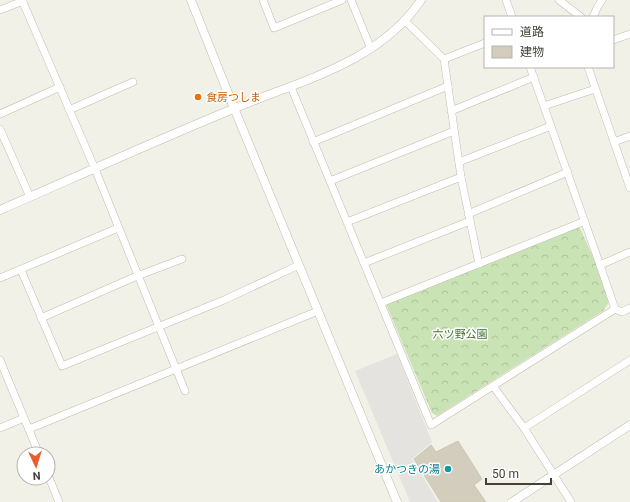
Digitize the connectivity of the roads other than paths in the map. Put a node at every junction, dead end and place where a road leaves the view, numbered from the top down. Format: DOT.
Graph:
graph roads {
  1 [pos="23,0"];
  2 [pos="191,0"];
  3 [pos="263,0"];
  4 [pos="342,0"];
  5 [pos="351,0"];
  6 [pos="421,0"];
  7 [pos="506,0"];
  8 [pos="559,0"];
  9 [pos="602,0"];
  10 [pos="0,10"];
  11 [pos="512,16"];
  12 [pos="580,16"];
  13 [pos="593,16"];
  14 [pos="404,20"];
  15 [pos="630,34"];
  16 [pos="614,40"];
  17 [pos="484,42"];
  18 [pos="371,48"];
  19 [pos="444,59"];
  20 [pos="530,68"];
  21 [pos="588,68"];
  22 [pos="534,77"];
  23 [pos="133,82"];
  24 [pos="448,86"];
  25 [pos="291,87"];
  26 [pos="60,88"];
  27 [pos="595,89"];
  28 [pos="544,106"];
  29 [pos="234,108"];
  30 [pos="69,110"];
  31 [pos="451,111"];
  32 [pos="0,114"];
  33 [pos="551,126"];
  34 [pos="0,129"];
  35 [pos="454,131"];
  36 [pos="630,136"];
  37 [pos="313,142"];
  38 [pos="614,142"];
  39 [pos="459,162"];
  40 [pos="95,169"];
  41 [pos="568,172"];
  42 [pos="461,177"];
  43 [pos="330,181"];
  44 [pos="630,188"];
  45 [pos="30,197"];
  46 [pos="0,210"];
  47 [pos="469,217"];
  48 [pos="585,221"];
  49 [pos="347,222"];
  50 [pos="118,228"];
  51 [pos="630,252"];
  52 [pos="182,259"];
  53 [pos="364,263"];
  54 [pos="478,264"];
  55 [pos="600,264"];
  56 [pos="299,265"];
  57 [pos="20,270"];
  58 [pos="137,276"];
  59 [pos="0,278"];
  60 [pos="381,303"];
  61 [pos="630,308"];
  62 [pos="615,309"];
  63 [pos="318,310"];
  64 [pos="41,318"];
  65 [pos="158,326"];
  66 [pos="0,360"];
  67 [pos="630,360"];
  68 [pos="176,368"];
  69 [pos="3,379"];
  70 [pos="493,386"];
  71 [pos="185,391"];
  72 [pos="24,418"];
  73 [pos="630,425"];
  74 [pos="0,428"];
  75 [pos="524,428"];
  76 [pos="29,429"];
  77 [pos="36,446"];
  78 [pos="553,474"];
  79 [pos="52,486"];
  80 [pos="59,502"];
  81 [pos="398,502"];
  82 [pos="512,502"];
  83 [pos="571,502"];
  1 -- 10 [label="street"];
  1 -- 26 [label="street"];
  2 -- 29 [label="street"];
  3 -- 4 [label="street"];
  5 -- 18 [label="street"];
  6 -- 14 [label="street"];
  7 -- 11 [label="street"];
  8 -- 12 [label="street"];
  9 -- 13 [label="street"];
  14 -- 18 [label="street"];
  14 -- 19 [label="street"];
  15 -- 16 [label="street"];
  17 -- 19 [label="street"];
  18 -- 25 [label="street"];
  19 -- 24 [label="street"];
  20 -- 22 [label="street"];
  21 -- 27 [label="street"];
  22 -- 28 [label="street"];
  22 -- 31 [label="street"];
  23 -- 30 [label="street"];
  24 -- 31 [label="street"];
  24 -- 37 [label="street"];
  25 -- 29 [label="street"];
  25 -- 37 [label="street"];
  26 -- 30 [label="street"];
  26 -- 32 [label="street"];
  27 -- 28 [label="street"];
  27 -- 38 [label="street"];
  28 -- 33 [label="street"];
  29 -- 40 [label="street"];
  29 -- 56 [label="street"];
  30 -- 40 [label="street"];
  31 -- 35 [label="street"];
  33 -- 39 [label="street"];
  33 -- 41 [label="street"];
  34 -- 45 [label="street"];
  35 -- 39 [label="street"];
  35 -- 43 [label="street"];
  36 -- 38 [label="street"];
  37 -- 43 [label="street"];
  38 -- 44 [label="street"];
  39 -- 42 [label="street"];
  40 -- 45 [label="street"];
  40 -- 50 [label="street"];
  41 -- 47 [label="street"];
  41 -- 48 [label="street"];
  42 -- 47 [label="street"];
  42 -- 49 [label="street"];
  43 -- 49 [label="street"];
  45 -- 46 [label="street"];
  47 -- 53 [label="street"];
  47 -- 54 [label="street"];
  48 -- 54 [label="street"];
  48 -- 55 [label="street"];
  49 -- 53 [label="street"];
  50 -- 57 [label="street"];
  50 -- 58 [label="street"];
  51 -- 55 [label="street"];
  52 -- 58 [label="street"];
  53 -- 60 [label="street"];
  54 -- 60 [label="street"];
  55 -- 62 [label="street"];
  56 -- 63 [label="street"];
  56 -- 65 [label="street"];
  57 -- 59 [label="street"];
  57 -- 64 [label="street"];
  58 -- 64 [label="street"];
  58 -- 65 [label="street"];
  60 -- 70 [label="street"];
  61 -- 62 [label="street"];
  62 -- 70 [label="street"];
  63 -- 68 [label="street"];
  63 -- 81 [label="street"];
  64 -- 65 [label="street"];
  65 -- 68 [label="street"];
  66 -- 69 [label="street"];
  67 -- 75 [label="street"];
  68 -- 71 [label="street"];
  68 -- 76 [label="street"];
  69 -- 72 [label="street"];
  70 -- 75 [label="street"];
  72 -- 74 [label="street"];
  72 -- 76 [label="street"];
  73 -- 78 [label="street"];
  75 -- 78 [label="street"];
  76 -- 77 [label="street"];
  78 -- 82 [label="street"];
  78 -- 83 [label="street"];
  79 -- 80 [label="street"];
}
